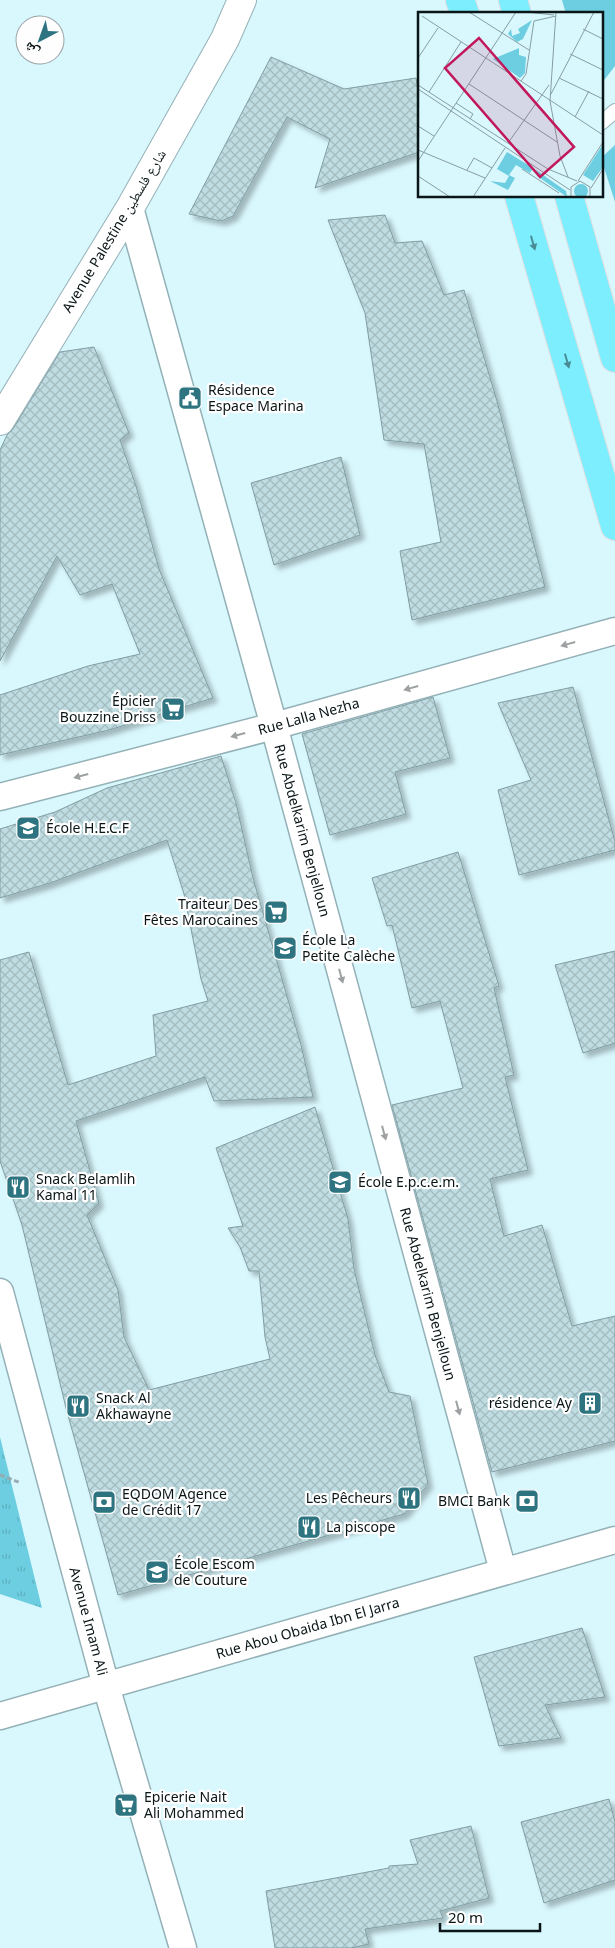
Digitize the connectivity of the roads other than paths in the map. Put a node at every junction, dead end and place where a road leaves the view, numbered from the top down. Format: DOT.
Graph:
graph roads {
  1 [pos="242,0"];
  2 [pos="256,0"];
  3 [pos="460,0"];
  4 [pos="465,12"];
  5 [pos="224,39"];
  6 [pos="615,111"];
  7 [pos="602,122"];
  8 [pos="520,198"];
  9 [pos="570,198"];
  10 [pos="130,208"];
  11 [pos="615,358"];
  12 [pos="0,421"];
  13 [pos="615,526"];
  14 [pos="615,631"];
  15 [pos="274,726"];
  16 [pos="0,797"];
  17 [pos="0,1292"];
  18 [pos="615,1540"];
  19 [pos="503,1571"];
  20 [pos="106,1686"];
  21 [pos="0,1716"];
  22 [pos="183,1948"];
  1 -- 5 [label="street, Avenue Palestine شارع فلسطين"];
  2 -- 5 [label="street, Avenue Palestine شارع فلسطين"];
  3 -- 4 [label="main road"];
  5 -- 10 [label="street, Avenue Palestine شارع فلسطين"];
  6 -- 7 [label="lane"];
  8 -- 13 [label="main road, one-way"];
  9 -- 11 [label="main road"];
  10 -- 12 [label="street, Avenue Palestine شارع فلسطين"];
  10 -- 15 [label="street, Rue Abdelkarim Benjelloun"];
  14 -- 15 [label="street, Rue Lalla Nezha, one-way"];
  15 -- 16 [label="street, Rue Lalla Nezha, one-way"];
  15 -- 19 [label="street, Rue Abdelkarim Benjelloun, one-way"];
  17 -- 20 [label="street, Avenue Imam Ali"];
  18 -- 19 [label="street, Rue Abou Obaida Ibn El Jarra"];
  19 -- 20 [label="street, Rue Abou Obaida Ibn El Jarra"];
  20 -- 21 [label="street, Rue Abou Obaida Ibn El Jarra"];
  20 -- 22 [label="street, Avenue Imam Ali"];
}
